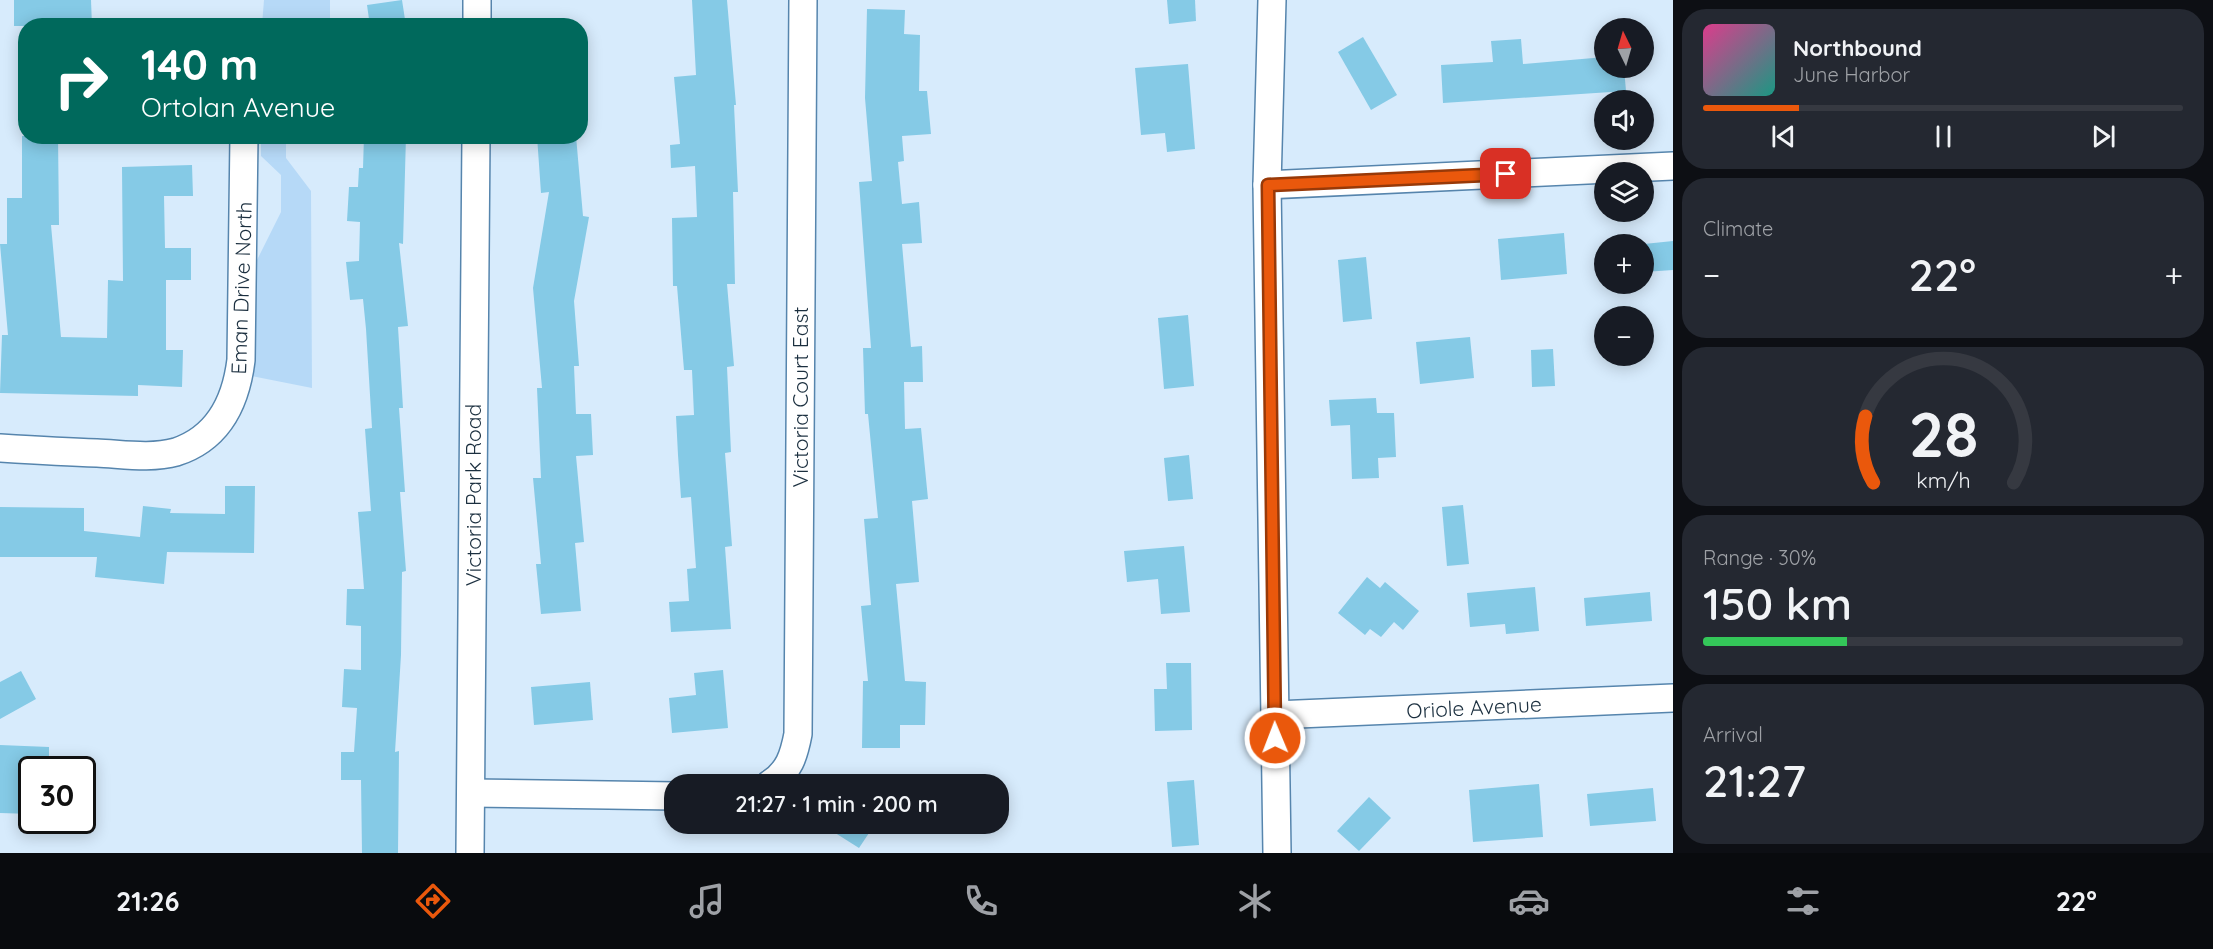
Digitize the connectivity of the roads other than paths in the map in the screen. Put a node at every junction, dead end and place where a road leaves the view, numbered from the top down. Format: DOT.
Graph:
graph roads {
  1 [pos="477,0"];
  2 [pos="803,0"];
  3 [pos="1272,0"];
  4 [pos="477,18"];
  5 [pos="244,144"];
  6 [pos="476,144"];
  7 [pos="1673,166"];
  8 [pos="1268,185"];
  9 [pos="0,448"];
  10 [pos="1673,698"];
  11 [pos="1275,715"];
  12 [pos="783,774"];
  13 [pos="471,793"];
  14 [pos="664,796"];
  15 [pos="470,853"];
  16 [pos="1277,853"];
  1 -- 4 [label="street"];
  2 -- 12 [label="street, Victoria Court East"];
  3 -- 8 [label="street"];
  5 -- 9 [label="street, Eman Drive North"];
  6 -- 13 [label="street, Victoria Park Road"];
  7 -- 8 [label="street"];
  8 -- 11 [label="street"];
  10 -- 11 [label="street, Oriole Avenue"];
  11 -- 16 [label="street"];
  13 -- 14 [label="street"];
  13 -- 15 [label="street, Victoria Park Road"];
}
